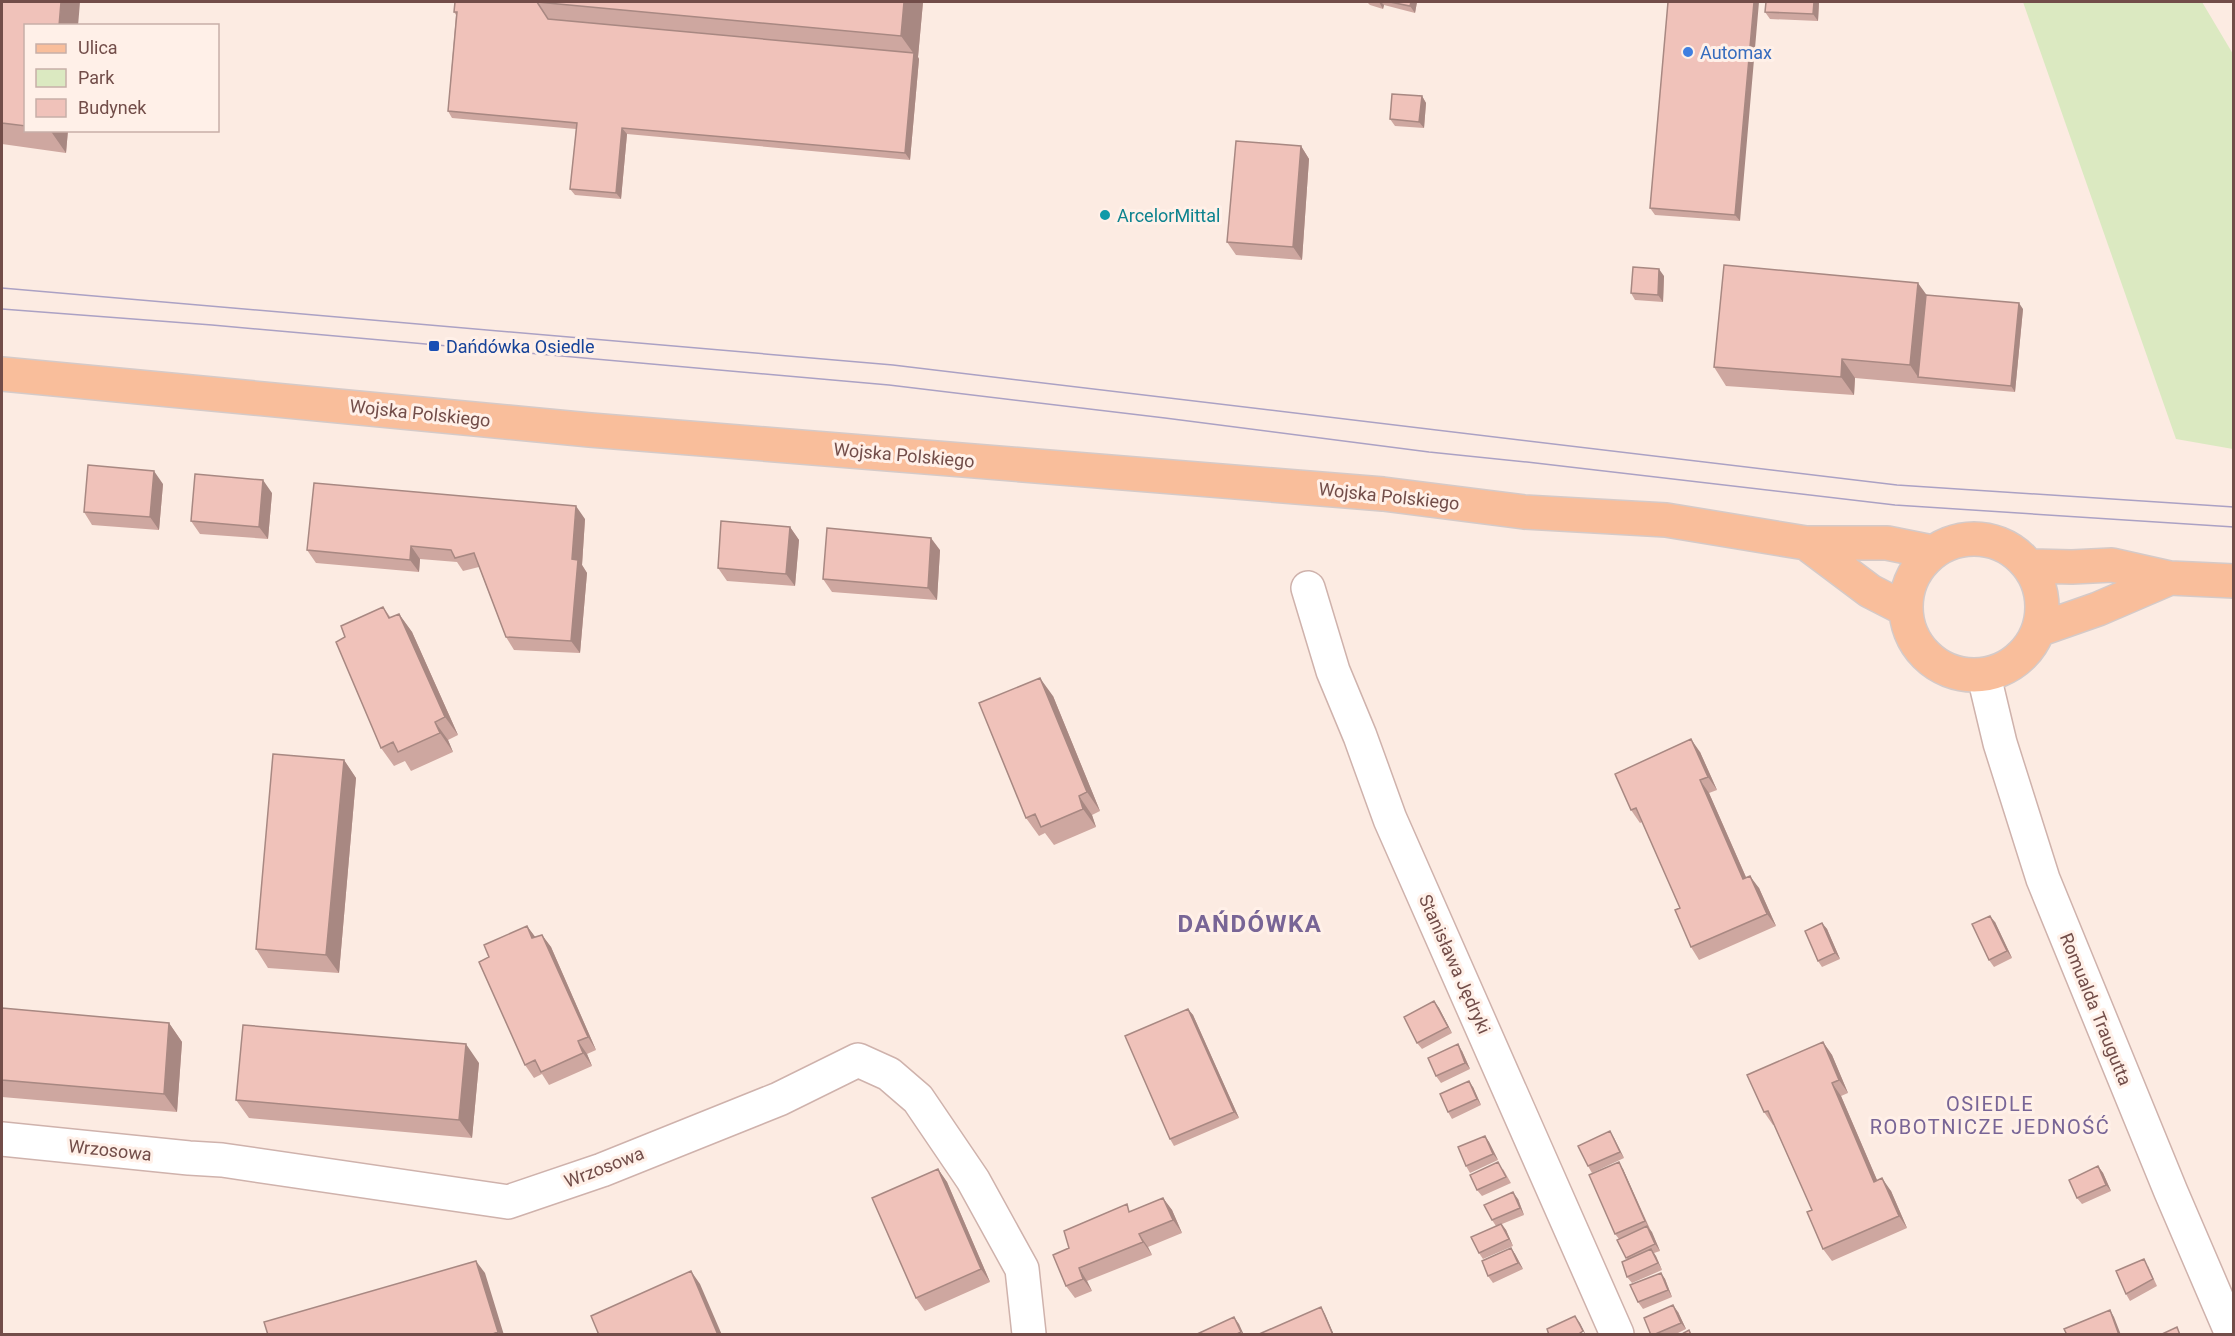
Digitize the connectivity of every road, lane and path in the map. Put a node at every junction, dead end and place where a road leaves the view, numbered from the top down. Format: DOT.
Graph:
graph roads {
  1 [pos="2,374"];
  2 [pos="1806,543"];
  3 [pos="1932,552"];
  4 [pos="2030,566"];
  5 [pos="2170,578"];
  6 [pos="2234,581"];
  7 [pos="1308,588"];
  8 [pos="1905,609"];
  9 [pos="2038,630"];
  10 [pos="1984,675"];
  11 [pos="2,1139"];
  12 [pos="1029,1335"];
  13 [pos="1617,1335"];
  14 [pos="2232,1335"];
  1 -- 2 [label="main road, Wojska Polskiego"];
  2 -- 3 [label="main road, Wojska Polskiego"];
  2 -- 8 [label="main road, Wojska Polskiego"];
  3 -- 4 [label="main road"];
  3 -- 8 [label="main road"];
  4 -- 5 [label="main road"];
  4 -- 9 [label="main road"];
  5 -- 6 [label="main road"];
  5 -- 9 [label="main road"];
  7 -- 13 [label="street, Stanisława Jędryki"];
  8 -- 10 [label="main road"];
  9 -- 10 [label="main road"];
  10 -- 14 [label="street, Romualda Traugutta"];
  11 -- 12 [label="street, Wrzosowa"];
}
